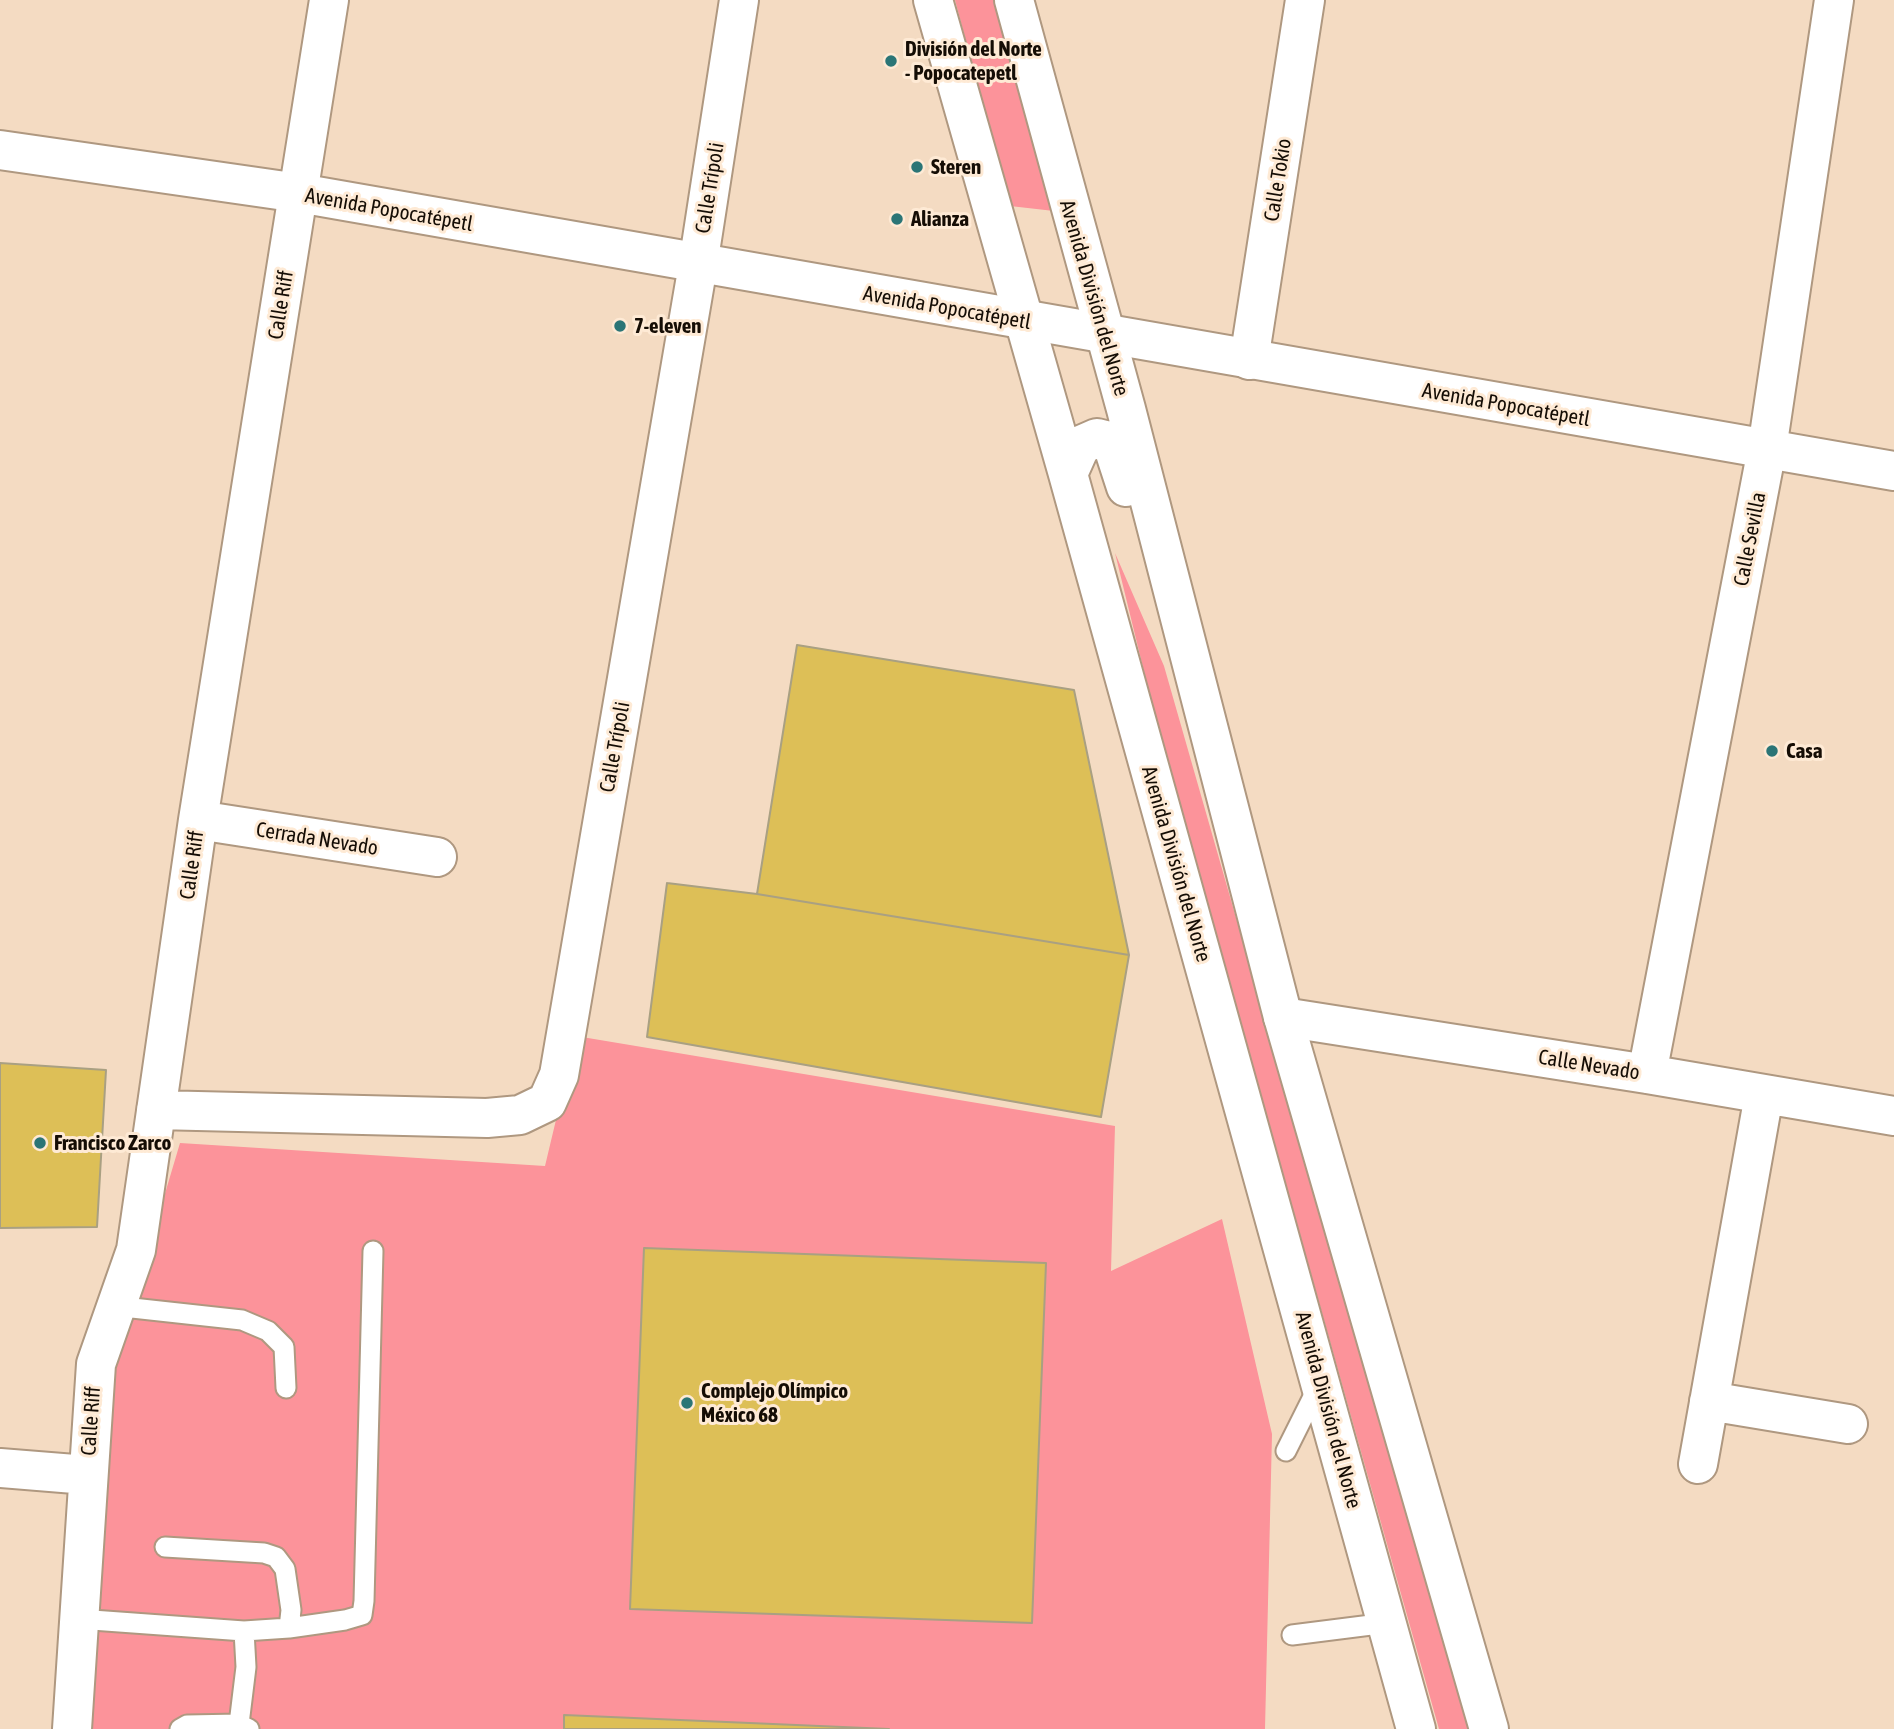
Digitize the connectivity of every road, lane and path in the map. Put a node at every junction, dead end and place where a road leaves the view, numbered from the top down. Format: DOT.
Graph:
graph roads {
  1 [pos="329,0"];
  2 [pos="739,0"];
  3 [pos="933,0"];
  4 [pos="1014,0"];
  5 [pos="1306,0"];
  6 [pos="1834,0"];
  7 [pos="0,150"];
  8 [pos="299,193"];
  9 [pos="698,265"];
  10 [pos="1023,321"];
  11 [pos="1105,335"];
  12 [pos="1249,360"];
  13 [pos="1767,449"];
  14 [pos="1894,471"];
  15 [pos="1068,474"];
  16 [pos="1188,649"];
  17 [pos="198,820"];
  18 [pos="436,857"];
  19 [pos="1283,1017"];
  20 [pos="1647,1074"];
  21 [pos="1764,1095"];
  22 [pos="156,1110"];
  23 [pos="1894,1116"];
  24 [pos="373,1251"];
  25 [pos="114,1306"];
  26 [pos="1320,1383"];
  27 [pos="286,1388"];
  28 [pos="1709,1401"];
  29 [pos="1848,1424"];
  30 [pos="1286,1451"];
  31 [pos="1699,1464"];
  32 [pos="0,1468"];
  33 [pos="87,1475"];
  34 [pos="165,1547"];
  35 [pos="78,1619"];
  36 [pos="1387,1623"];
  37 [pos="289,1628"];
  38 [pos="244,1631"];
  39 [pos="1292,1635"];
  40 [pos="244,1727"];
  41 [pos="72,1729"];
  42 [pos="180,1729"];
  43 [pos="1416,1729"];
  44 [pos="1489,1729"];
  1 -- 8 [label="street, Calle Riff"];
  2 -- 9 [label="street, Calle Trípoli"];
  3 -- 10 [label="street, Avenida División del Norte"];
  4 -- 11 [label="street, Avenida División del Norte"];
  5 -- 12 [label="street, Calle Tokio"];
  6 -- 13 [label="street, Calle Sevilla"];
  7 -- 8 [label="street, Avenida Popocatépetl"];
  8 -- 9 [label="street, Avenida Popocatépetl"];
  8 -- 17 [label="street, Calle Riff"];
  9 -- 10 [label="street, Avenida Popocatépetl"];
  9 -- 22 [label="street, Calle Trípoli"];
  10 -- 11 [label="street, Avenida Popocatépetl"];
  10 -- 15 [label="street, Avenida División del Norte"];
  11 -- 12 [label="street, Avenida Popocatépetl"];
  11 -- 16 [label="street, Avenida División del Norte"];
  12 -- 13 [label="street, Avenida Popocatépetl"];
  13 -- 14 [label="street, Avenida Popocatépetl"];
  13 -- 20 [label="street, Calle Sevilla"];
  15 -- 16 [label="street"];
  15 -- 26 [label="street, Avenida División del Norte"];
  16 -- 19 [label="street, Avenida División del Norte"];
  17 -- 18 [label="street, Cerrada Nevado"];
  17 -- 22 [label="street, Calle Riff"];
  19 -- 20 [label="street, Calle Nevado"];
  19 -- 44 [label="street, Avenida División del Norte"];
  20 -- 21 [label="street, Calle Nevado"];
  21 -- 23 [label="street, Calle Nevado"];
  21 -- 28 [label="street"];
  22 -- 25 [label="street, Calle Riff"];
  24 -- 37 [label="lane"];
  25 -- 27 [label="lane"];
  25 -- 33 [label="street, Calle Riff"];
  26 -- 30 [label="lane"];
  26 -- 36 [label="street, Avenida División del Norte"];
  28 -- 29 [label="street"];
  28 -- 31 [label="street"];
  32 -- 33 [label="street"];
  33 -- 35 [label="street, Calle Riff"];
  34 -- 37 [label="lane"];
  35 -- 38 [label="lane"];
  35 -- 41 [label="street, Calle Riff"];
  36 -- 39 [label="lane"];
  36 -- 43 [label="street, Avenida División del Norte"];
  37 -- 38 [label="lane"];
  38 -- 40 [label="lane"];
  40 -- 42 [label="lane"];
}
